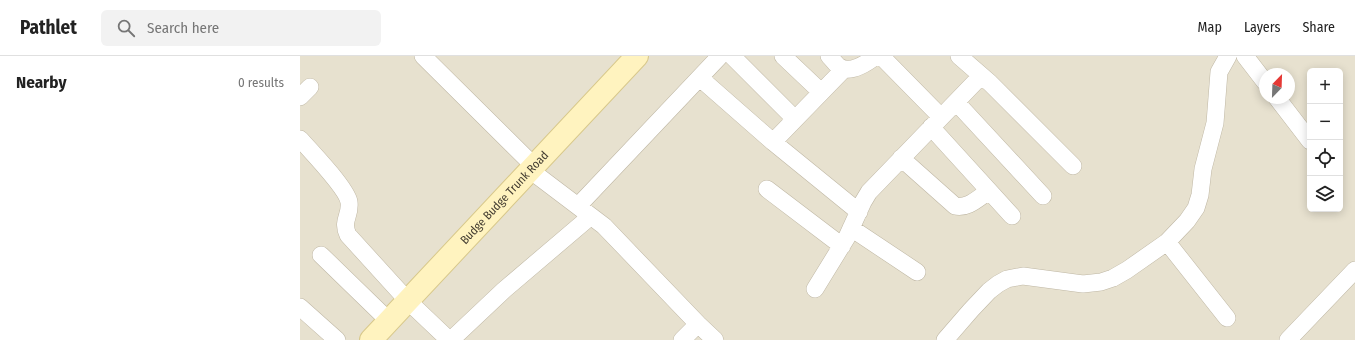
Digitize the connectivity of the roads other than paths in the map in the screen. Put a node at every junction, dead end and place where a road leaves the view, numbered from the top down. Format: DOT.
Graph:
graph roads {
  1 [pos="423,56"];
  2 [pos="637,56"];
  3 [pos="720,56"];
  4 [pos="732,56"];
  5 [pos="783,56"];
  6 [pos="829,56"];
  7 [pos="876,56"];
  8 [pos="881,56"];
  9 [pos="959,56"];
  10 [pos="1228,56"];
  11 [pos="1245,56"];
  12 [pos="844,69"];
  13 [pos="1259,74"];
  14 [pos="981,76"];
  15 [pos="700,78"];
  16 [pos="821,92"];
  17 [pos="956,102"];
  18 [pos="1282,104"];
  19 [pos="795,119"];
  20 [pos="936,122"];
  21 [pos="300,139"];
  22 [pos="1309,140"];
  23 [pos="773,142"];
  24 [pos="901,158"];
  25 [pos="1073,166"];
  26 [pos="532,168"];
  27 [pos="767,189"];
  28 [pos="989,191"];
  29 [pos="1043,196"];
  30 [pos="584,211"];
  31 [pos="859,212"];
  32 [pos="1012,216"];
  33 [pos="851,228"];
  34 [pos="1167,242"];
  35 [pos="842,246"];
  36 [pos="321,254"];
  37 [pos="1355,270"];
  38 [pos="917,272"];
  39 [pos="815,289"];
  40 [pos="408,301"];
  41 [pos="300,307"];
  42 [pos="1227,318"];
  43 [pos="389,321"];
  44 [pos="698,324"];
  45 [pos="337,340"];
  46 [pos="371,340"];
  47 [pos="450,340"];
  48 [pos="682,340"];
  49 [pos="715,340"];
  50 [pos="945,340"];
  51 [pos="1288,340"];
  1 -- 26 [label="street"];
  2 -- 26 [label="main road, Budge Budge Trunk Road"];
  3 -- 15 [label="street"];
  4 -- 19 [label="street"];
  5 -- 16 [label="street"];
  6 -- 12 [label="street"];
  7 -- 12 [label="street"];
  8 -- 20 [label="street"];
  9 -- 14 [label="street"];
  10 -- 34 [label="street"];
  11 -- 13 [label="street"];
  12 -- 16 [label="street"];
  14 -- 17 [label="street"];
  14 -- 25 [label="street"];
  15 -- 23 [label="street"];
  15 -- 30 [label="street"];
  16 -- 19 [label="street"];
  17 -- 20 [label="street"];
  17 -- 29 [label="street"];
  18 -- 22 [label="street"];
  19 -- 23 [label="street"];
  20 -- 24 [label="street"];
  20 -- 28 [label="street"];
  21 -- 40 [label="street"];
  23 -- 31 [label="street"];
  24 -- 28 [label="street"];
  24 -- 31 [label="street"];
  26 -- 30 [label="street"];
  26 -- 40 [label="main road, Budge Budge Trunk Road"];
  27 -- 35 [label="street"];
  28 -- 32 [label="street"];
  30 -- 44 [label="street"];
  30 -- 47 [label="street"];
  31 -- 33 [label="street"];
  33 -- 35 [label="street"];
  33 -- 38 [label="street"];
  34 -- 42 [label="street"];
  34 -- 50 [label="street"];
  35 -- 39 [label="street"];
  36 -- 43 [label="street"];
  37 -- 51 [label="street"];
  40 -- 43 [label="main road, Budge Budge Trunk Road"];
  40 -- 47 [label="street"];
  41 -- 45 [label="street"];
  43 -- 46 [label="main road, Budge Budge Trunk Road"];
  44 -- 48 [label="street"];
  44 -- 49 [label="street"];
}
